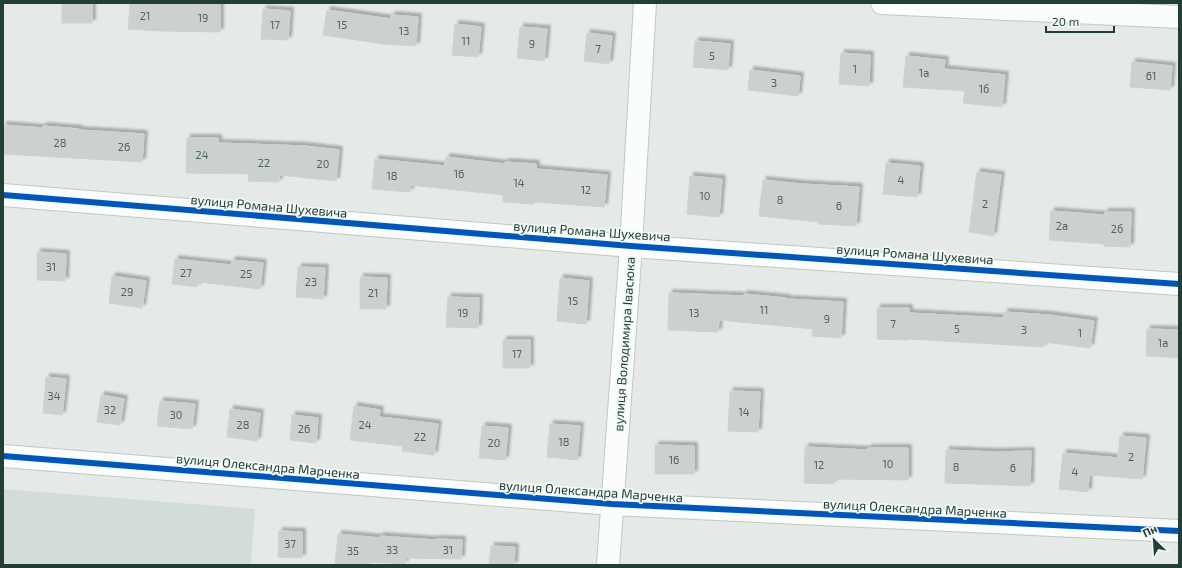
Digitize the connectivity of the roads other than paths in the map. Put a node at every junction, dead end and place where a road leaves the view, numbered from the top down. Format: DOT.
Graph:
graph roads {
  1 [pos="645,3"];
  2 [pos="882,3"];
  3 [pos="1179,17"];
  4 [pos="3,195"];
  5 [pos="631,246"];
  6 [pos="1179,284"];
  7 [pos="3,456"];
  8 [pos="612,504"];
  9 [pos="1179,532"];
  10 [pos="608,565"];
  1 -- 5 [label="street, вулиця Володимира Івасюка"];
  2 -- 3 [label="street"];
  4 -- 5 [label="street, вулиця Романа Шухевича"];
  5 -- 6 [label="street, вулиця Романа Шухевича"];
  5 -- 8 [label="street, вулиця Володимира Івасюка"];
  7 -- 8 [label="street, вулиця Олександра Марченка"];
  8 -- 9 [label="street, вулиця Олександра Марченка"];
  8 -- 10 [label="street, вулиця Володимира Івасюка"];
}
